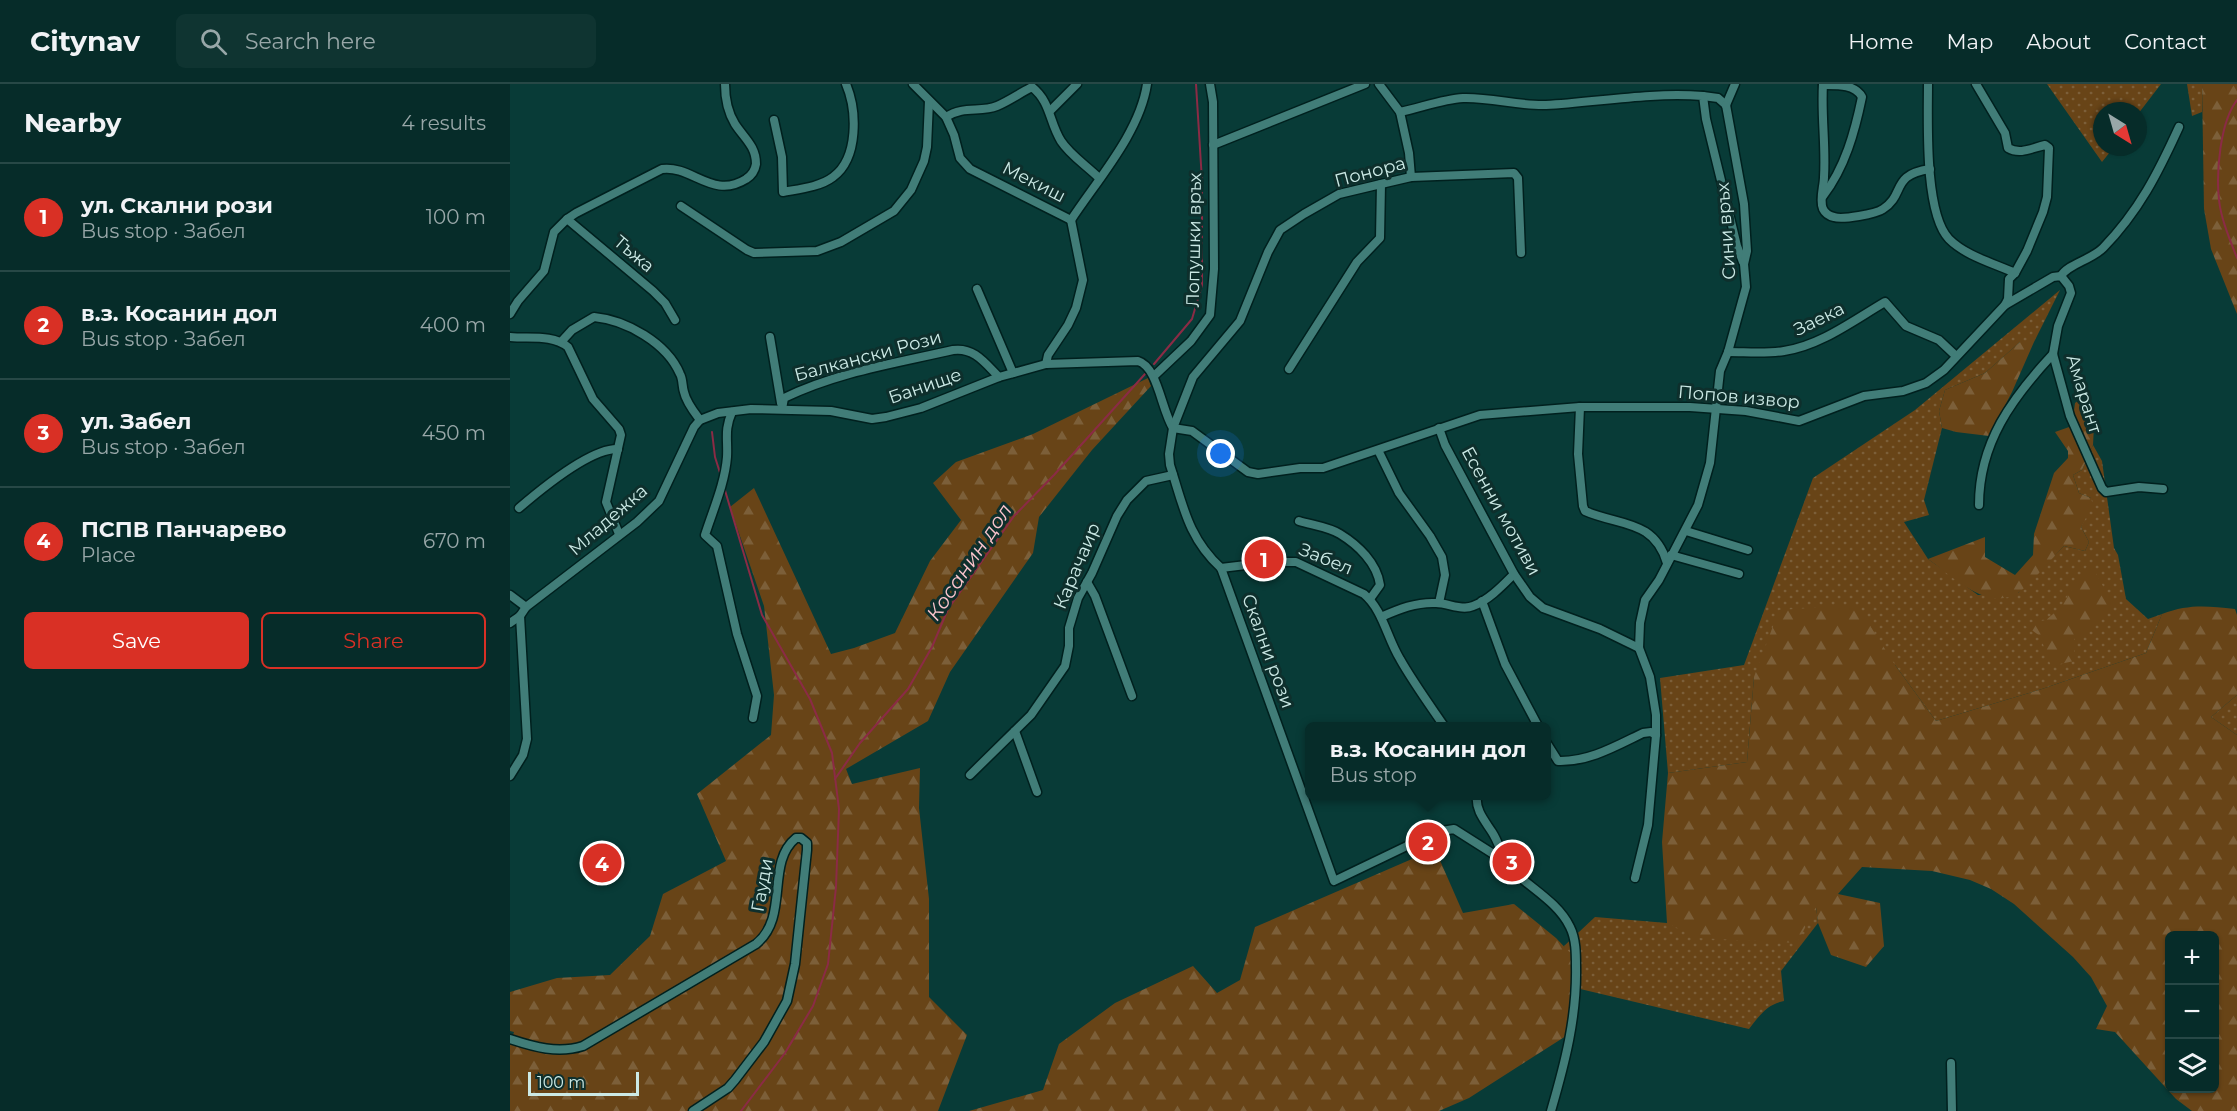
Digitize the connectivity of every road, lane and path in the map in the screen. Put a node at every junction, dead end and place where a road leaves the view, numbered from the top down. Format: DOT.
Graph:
graph roads {
  1 [pos="725,84"];
  2 [pos="846,84"];
  3 [pos="913,84"];
  4 [pos="1077,84"];
  5 [pos="1147,84"];
  6 [pos="1210,84"];
  7 [pos="1365,84"];
  8 [pos="1379,84"];
  9 [pos="1735,84"];
  10 [pos="1928,84"];
  11 [pos="1976,84"];
  12 [pos="1823,85"];
  13 [pos="1703,96"];
  14 [pos="929,101"];
  15 [pos="1726,105"];
  16 [pos="1050,111"];
  17 [pos="1400,112"];
  18 [pos="946,117"];
  19 [pos="774,120"];
  20 [pos="2179,127"];
  21 [pos="1213,145"];
  22 [pos="1930,169"];
  23 [pos="1411,177"];
  24 [pos="1099,178"];
  25 [pos="1381,184"];
  26 [pos="1822,196"];
  27 [pos="681,206"];
  28 [pos="567,219"];
  29 [pos="1071,220"];
  30 [pos="1521,253"];
  31 [pos="1744,264"];
  32 [pos="2015,273"];
  33 [pos="2061,276"];
  34 [pos="977,290"];
  35 [pos="2005,306"];
  36 [pos="510,314"];
  37 [pos="675,320"];
  38 [pos="510,337"];
  39 [pos="770,337"];
  40 [pos="561,342"];
  41 [pos="1728,352"];
  42 [pos="2053,354"];
  43 [pos="1956,356"];
  44 [pos="1046,364"];
  45 [pos="1288,369"];
  46 [pos="1013,373"];
  47 [pos="1154,376"];
  48 [pos="999,377"];
  49 [pos="1580,407"];
  50 [pos="1716,408"];
  51 [pos="782,409"];
  52 [pos="732,412"];
  53 [pos="700,420"];
  54 [pos="1173,428"];
  55 [pos="1439,428"];
  56 [pos="618,449"];
  57 [pos="1378,450"];
  58 [pos="1173,474"];
  59 [pos="2163,489"];
  60 [pos="1979,506"];
  61 [pos="519,508"];
  62 [pos="1299,521"];
  63 [pos="1686,531"];
  64 [pos="620,534"];
  65 [pos="1748,550"];
  66 [pos="1669,559"];
  67 [pos="1221,568"];
  68 [pos="1514,574"];
  69 [pos="1740,574"];
  70 [pos="1087,582"];
  71 [pos="510,595"];
  72 [pos="1370,599"];
  73 [pos="1482,601"];
  74 [pos="1439,603"];
  75 [pos="526,608"];
  76 [pos="520,616"];
  77 [pos="1381,617"];
  78 [pos="510,623"];
  79 [pos="1639,648"];
  80 [pos="1132,696"];
  81 [pos="753,718"];
  82 [pos="1441,722"];
  83 [pos="1536,722"];
  84 [pos="1015,731"];
  85 [pos="1656,735"];
  86 [pos="1551,750"];
  87 [pos="970,775"];
  88 [pos="510,776"];
  89 [pos="1037,792"];
  90 [pos="1478,800"];
  91 [pos="1506,862"];
  92 [pos="1635,878"];
  93 [pos="510,1039"];
  94 [pos="1951,1063"];
  95 [pos="693,1111"];
  96 [pos="1551,1111"];
  97 [pos="1952,1111"];
  1 -- 28 [label="street"];
  2 -- 19 [label="street"];
  3 -- 14 [label="street, Мекиш"];
  4 -- 16 [label="street"];
  5 -- 24 [label="street"];
  6 -- 21 [label="street, Лопушки връх"];
  7 -- 21 [label="street"];
  8 -- 17 [label="street"];
  9 -- 15 [label="street"];
  10 -- 22 [label="street"];
  11 -- 32 [label="street"];
  12 -- 26 [label="street"];
  12 -- 26 [label="street"];
  13 -- 15 [label="street"];
  13 -- 17 [label="street"];
  13 -- 31 [label="street"];
  14 -- 18 [label="street, Мекиш"];
  14 -- 27 [label="street"];
  15 -- 31 [label="street, Сини връх"];
  16 -- 18 [label="street"];
  16 -- 24 [label="street"];
  17 -- 23 [label="street"];
  18 -- 29 [label="street, Мекиш"];
  20 -- 33 [label="street"];
  21 -- 47 [label="street, Лопушки връх"];
  22 -- 26 [label="street"];
  22 -- 32 [label="street"];
  23 -- 25 [label="street, Понора"];
  23 -- 30 [label="street, Понора"];
  24 -- 29 [label="street"];
  25 -- 45 [label="street"];
  25 -- 54 [label="street, Понора"];
  28 -- 36 [label="street"];
  28 -- 37 [label="street, Тъжа"];
  29 -- 44 [label="street, Мекиш"];
  31 -- 41 [label="street, Сини връх"];
  32 -- 35 [label="street"];
  33 -- 35 [label="street"];
  33 -- 42 [label="street, Амарант"];
  34 -- 46 [label="street"];
  35 -- 43 [label="street, Попов извор"];
  38 -- 40 [label="street"];
  39 -- 51 [label="street"];
  40 -- 53 [label="street"];
  40 -- 56 [label="street"];
  41 -- 43 [label="street, Заека"];
  41 -- 50 [label="street, Сини връх"];
  42 -- 59 [label="street, Амарант"];
  42 -- 60 [label="street"];
  43 -- 50 [label="street, Попов извор"];
  44 -- 46 [label="street, Банище"];
  44 -- 47 [label="street, Банище"];
  46 -- 48 [label="street, Банище"];
  47 -- 54 [label="street"];
  48 -- 51 [label="street, Банище"];
  48 -- 51 [label="street, Балкански Рози"];
  49 -- 50 [label="street, Попов извор"];
  49 -- 55 [label="street, Попов извор"];
  49 -- 66 [label="street"];
  50 -- 63 [label="street, Сини връх"];
  51 -- 52 [label="street, Банище"];
  52 -- 53 [label="street, Банище"];
  52 -- 81 [label="street"];
  53 -- 64 [label="street, Младежка"];
  54 -- 57 [label="street, Попов извор"];
  54 -- 58 [label="street"];
  55 -- 57 [label="street, Попов извор"];
  55 -- 68 [label="street, Есенни мотиви"];
  56 -- 61 [label="street"];
  56 -- 64 [label="street"];
  57 -- 74 [label="street"];
  58 -- 67 [label="street"];
  58 -- 70 [label="street, Карачаир"];
  62 -- 72 [label="street"];
  63 -- 65 [label="street"];
  63 -- 66 [label="street, Сини връх"];
  64 -- 75 [label="street, Младежка"];
  66 -- 69 [label="street"];
  66 -- 79 [label="street, Сини връх"];
  67 -- 72 [label="street, Забел"];
  67 -- 91 [label="street, Скални рози"];
  68 -- 73 [label="street"];
  68 -- 79 [label="street, Есенни мотиви"];
  70 -- 80 [label="street"];
  70 -- 84 [label="street, Карачаир"];
  71 -- 75 [label="street"];
  72 -- 77 [label="street, Забел"];
  73 -- 74 [label="street"];
  73 -- 83 [label="street"];
  74 -- 77 [label="street"];
  75 -- 76 [label="street, Младежка"];
  76 -- 78 [label="street, Младежка"];
  76 -- 88 [label="street"];
  77 -- 82 [label="street, Забел"];
  79 -- 85 [label="street"];
  84 -- 87 [label="street, Карачаир"];
  84 -- 89 [label="street"];
  85 -- 86 [label="street"];
  85 -- 92 [label="street"];
  90 -- 91 [label="street"];
  91 -- 96 [label="street"];
  93 -- 95 [label="street, Гауди"];
  94 -- 97 [label="street"];
}
